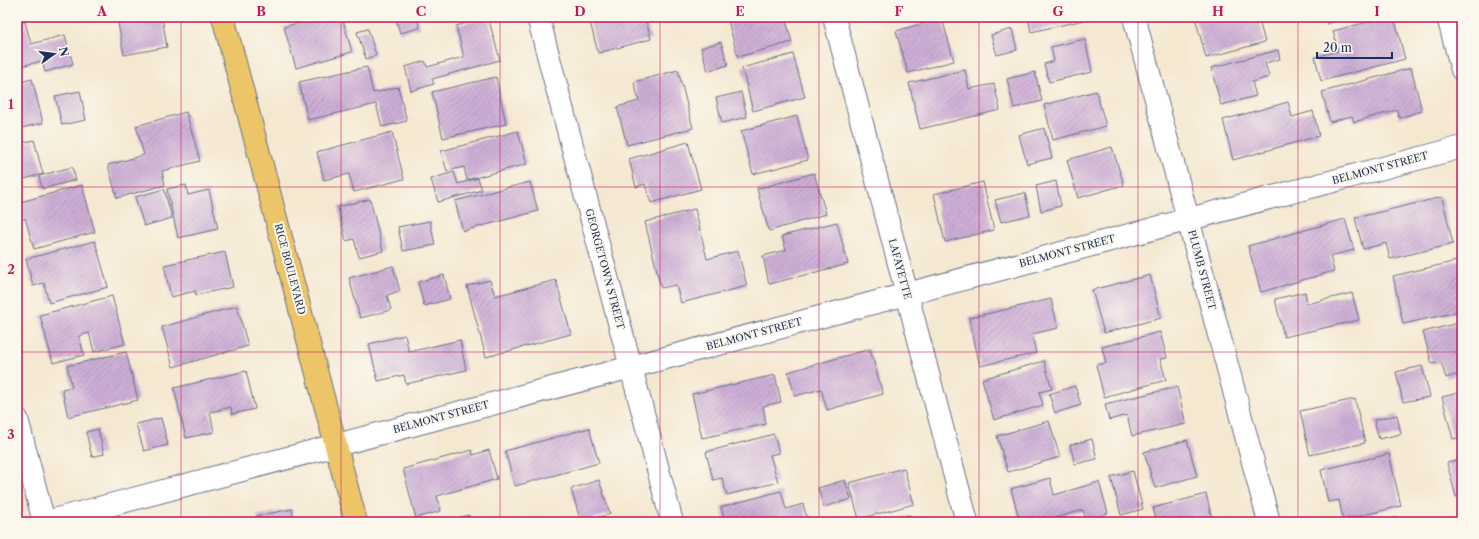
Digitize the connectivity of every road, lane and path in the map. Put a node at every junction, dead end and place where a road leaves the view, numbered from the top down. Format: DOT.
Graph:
graph roads {
  1 [pos="223,17"];
  2 [pos="538,17"];
  3 [pos="834,17"];
  4 [pos="1134,17"];
  5 [pos="1448,17"];
  6 [pos="1462,70"];
  7 [pos="1462,147"];
  8 [pos="1188,219"];
  9 [pos="907,294"];
  10 [pos="631,367"];
  11 [pos="17,419"];
  12 [pos="336,445"];
  13 [pos="45,522"];
  14 [pos="356,522"];
  15 [pos="672,522"];
  16 [pos="967,522"];
  17 [pos="1270,522"];
  1 -- 12 [label="main road, RICE BOULEVARD"];
  2 -- 10 [label="street, GEORGETOWN STREET"];
  3 -- 9 [label="street, LAFAYETTE"];
  4 -- 8 [label="street, PLUMB STREET"];
  5 -- 6 [label="street"];
  7 -- 8 [label="street, BELMONT STREET"];
  8 -- 9 [label="street, BELMONT STREET"];
  8 -- 17 [label="street, PLUMB STREET"];
  9 -- 10 [label="street, BELMONT STREET"];
  9 -- 16 [label="street, LAFAYETTE"];
  10 -- 12 [label="street, BELMONT STREET"];
  10 -- 15 [label="street, GEORGETOWN STREET"];
  11 -- 13 [label="street"];
  12 -- 13 [label="street, BELMONT STREET"];
  12 -- 14 [label="main road, RICE BOULEVARD"];
}
